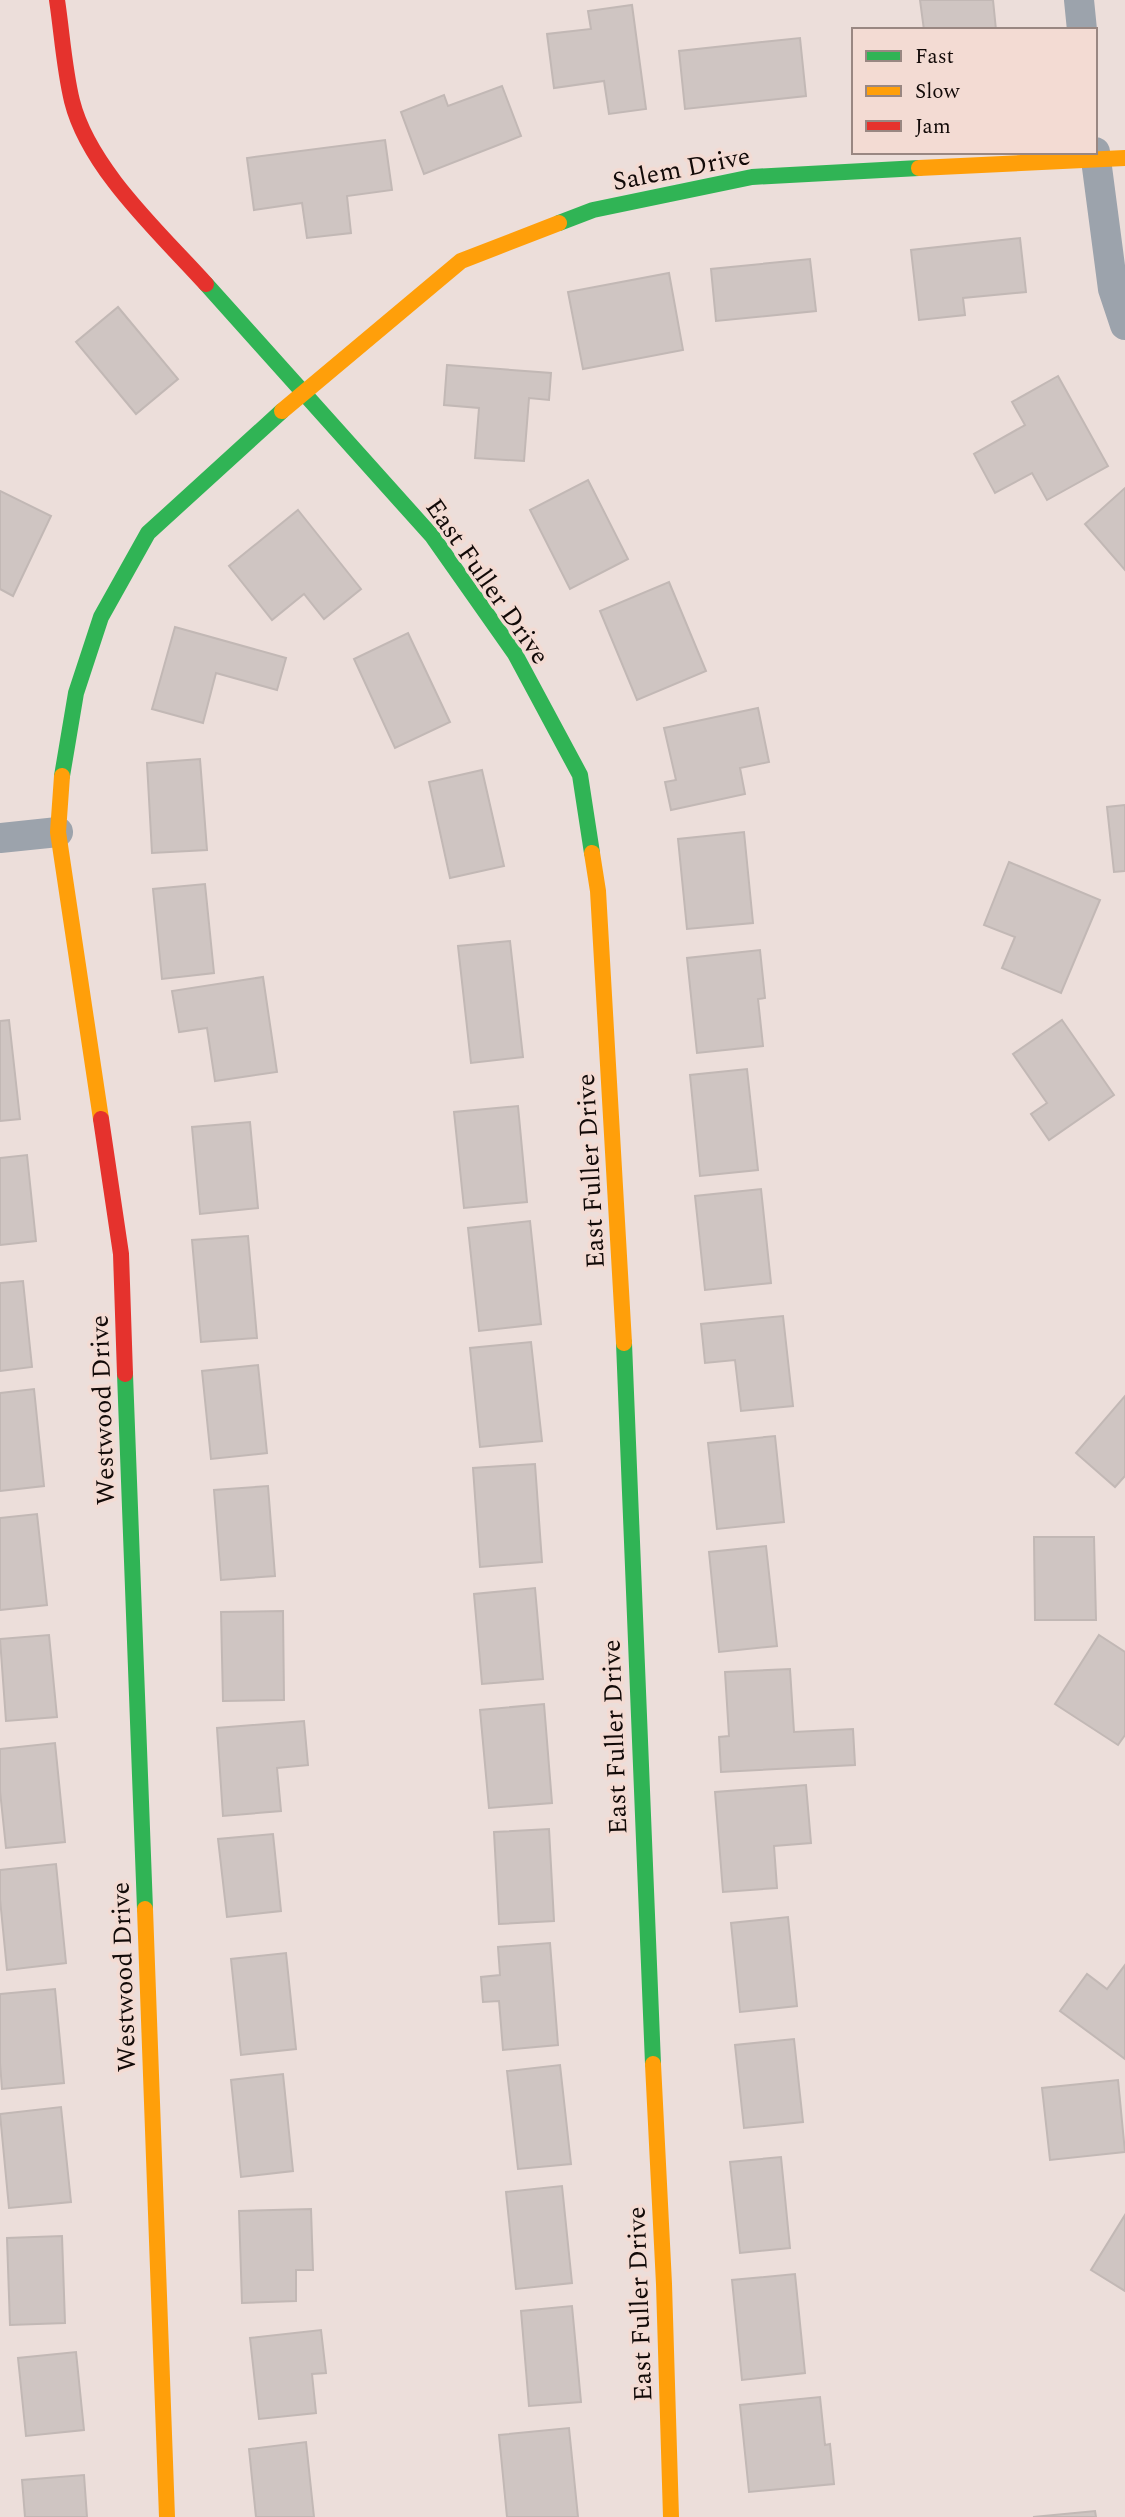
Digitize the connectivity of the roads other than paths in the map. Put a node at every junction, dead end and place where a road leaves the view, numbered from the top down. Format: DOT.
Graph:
graph roads {
  1 [pos="57,0"];
  2 [pos="1079,0"];
  3 [pos="1082,28"];
  4 [pos="1105,157"];
  5 [pos="1125,324"];
  6 [pos="303,392"];
  7 [pos="58,832"];
  8 [pos="0,838"];
  9 [pos="167,2517"];
  10 [pos="671,2517"];
  1 -- 6 [label="street, East Fuller Drive"];
  2 -- 3 [label="street"];
  4 -- 5 [label="street"];
  4 -- 6 [label="street, Salem Drive"];
  6 -- 7 [label="street, Westwood Drive"];
  6 -- 10 [label="street, East Fuller Drive"];
  7 -- 8 [label="street"];
  7 -- 9 [label="street, Westwood Drive"];
}
